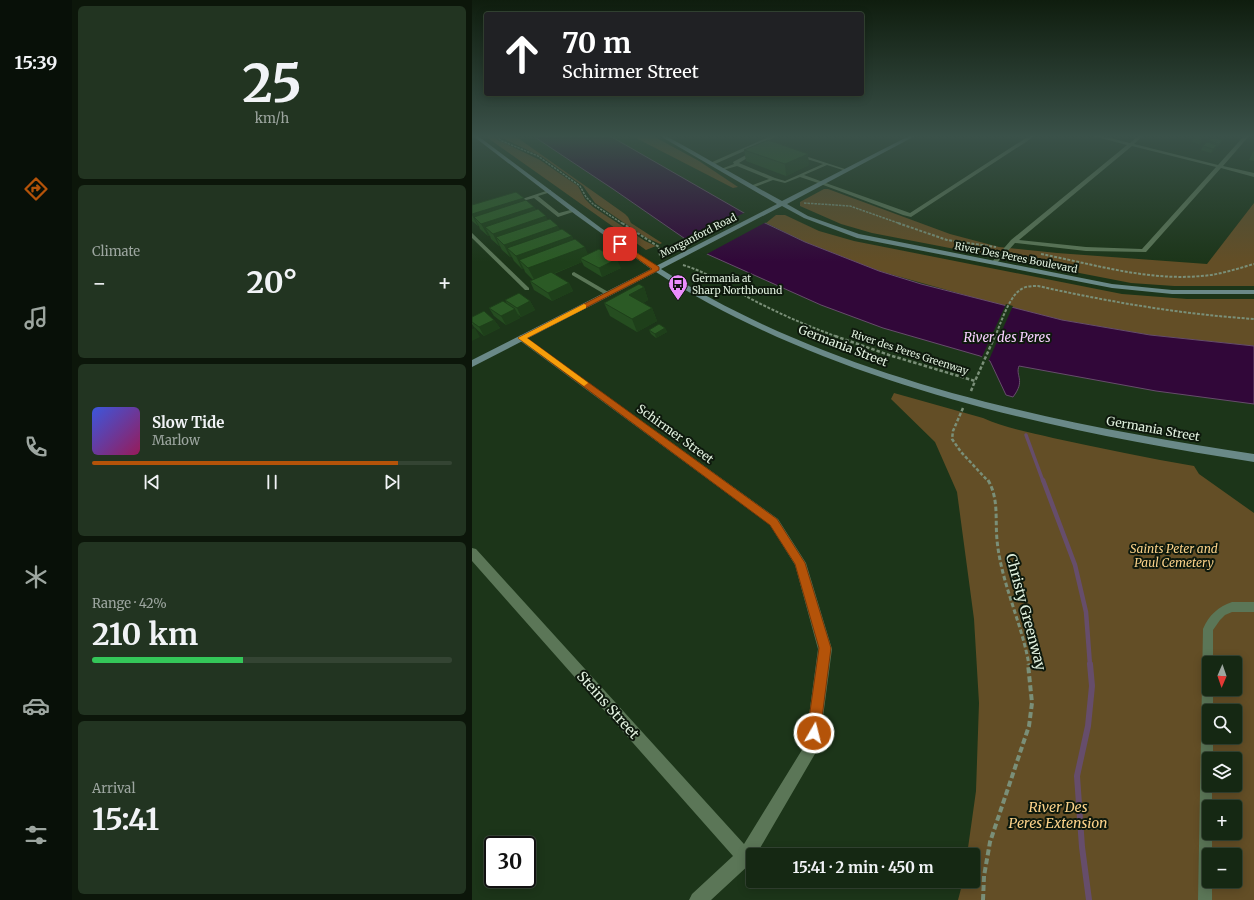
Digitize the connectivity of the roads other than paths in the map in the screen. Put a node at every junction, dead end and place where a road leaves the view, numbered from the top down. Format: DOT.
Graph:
graph roads {
  1 [pos="530,178"];
  2 [pos="738,178"];
  3 [pos="796,178"];
  4 [pos="807,178"];
  5 [pos="831,178"];
  6 [pos="968,178"];
  7 [pos="1089,178"];
  8 [pos="1208,178"];
  9 [pos="773,179"];
  10 [pos="821,183"];
  11 [pos="752,187"];
  12 [pos="549,192"];
  13 [pos="533,196"];
  14 [pos="782,204"];
  15 [pos="506,205"];
  16 [pos="574,210"];
  17 [pos="472,235"];
  18 [pos="1013,241"];
  19 [pos="994,263"];
  20 [pos="656,269"];
  21 [pos="574,274"];
  22 [pos="527,289"];
  23 [pos="1254,292"];
  24 [pos="608,294"];
  25 [pos="522,338"];
  26 [pos="472,364"];
  27 [pos="1254,458"];
  28 [pos="472,553"];
  29 [pos="1254,607"];
  30 [pos="745,857"];
  31 [pos="698,900"];
  32 [pos="1205,900"];
  1 -- 12 [label="main road, Germania Street"];
  2 -- 11 [label="main road, River Des Peres Boulevard"];
  3 -- 9 [label="lane"];
  4 -- 10 [label="lane"];
  5 -- 10 [label="main road, Morganford Road"];
  6 -- 10 [label="street"];
  7 -- 18 [label="street"];
  8 -- 18 [label="street"];
  9 -- 11 [label="lane"];
  10 -- 14 [label="main road, Morganford Road"];
  11 -- 14 [label="main road, River Des Peres Boulevard"];
  12 -- 13 [label="lane"];
  12 -- 16 [label="main road, Germania Street"];
  13 -- 15 [label="lane"];
  13 -- 16 [label="lane"];
  14 -- 19 [label="main road, River Des Peres Boulevard"];
  14 -- 20 [label="main road, Morganford Road"];
  16 -- 20 [label="main road, Germania Street"];
  17 -- 22 [label="lane"];
  18 -- 19 [label="street"];
  19 -- 23 [label="main road, River Des Peres Boulevard"];
  20 -- 24 [label="main road, Morganford Road"];
  20 -- 27 [label="main road, Germania Street"];
  21 -- 24 [label="lane"];
  24 -- 25 [label="main road, Morganford Road"];
  25 -- 26 [label="main road, Morganford Road"];
  25 -- 30 [label="street, Schirmer Street"];
  28 -- 30 [label="street, Steins Street"];
  29 -- 32 [label="lane"];
  30 -- 31 [label="street, Schirmer Street"];
}
